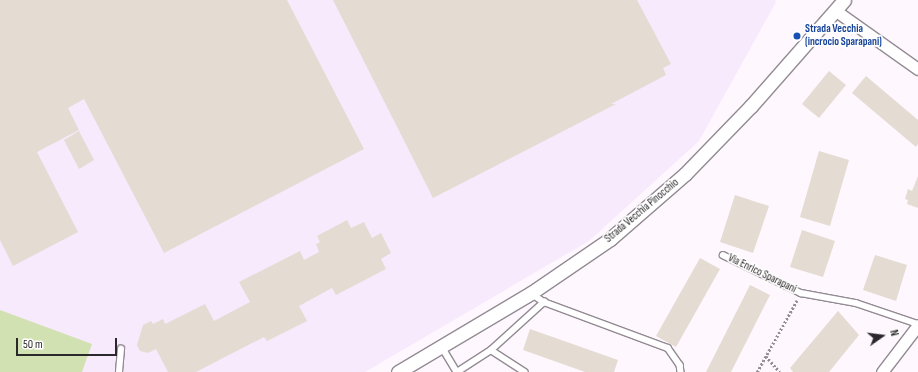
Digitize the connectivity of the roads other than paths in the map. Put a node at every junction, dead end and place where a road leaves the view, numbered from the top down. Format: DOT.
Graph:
graph roads {
  1 [pos="844,0"];
  2 [pos="836,11"];
  3 [pos="918,69"];
  4 [pos="723,254"];
  5 [pos="531,293"];
  6 [pos="544,302"];
  7 [pos="918,324"];
  8 [pos="442,346"];
  9 [pos="121,349"];
  10 [pos="491,350"];
  11 [pos="119,372"];
  12 [pos="398,372"];
  13 [pos="525,372"];
  14 [pos="681,372"];
  15 [pos="882,372"];
  1 -- 2 [label="street, Strada Vecchia Pinocchio"];
  2 -- 3 [label="street"];
  2 -- 5 [label="street, Strada Vecchia Pinocchio"];
  4 -- 7 [label="lane, Via Enrico Sparapani"];
  5 -- 6 [label="lane"];
  5 -- 8 [label="street, Strada Vecchia Pinocchio"];
  6 -- 10 [label="lane"];
  6 -- 14 [label="lane"];
  7 -- 15 [label="street, Via Enrico Sparapani"];
  8 -- 10 [label="lane"];
  8 -- 12 [label="street, Strada Vecchia Pinocchio"];
  9 -- 11 [label="lane"];
  10 -- 13 [label="lane"];
}
